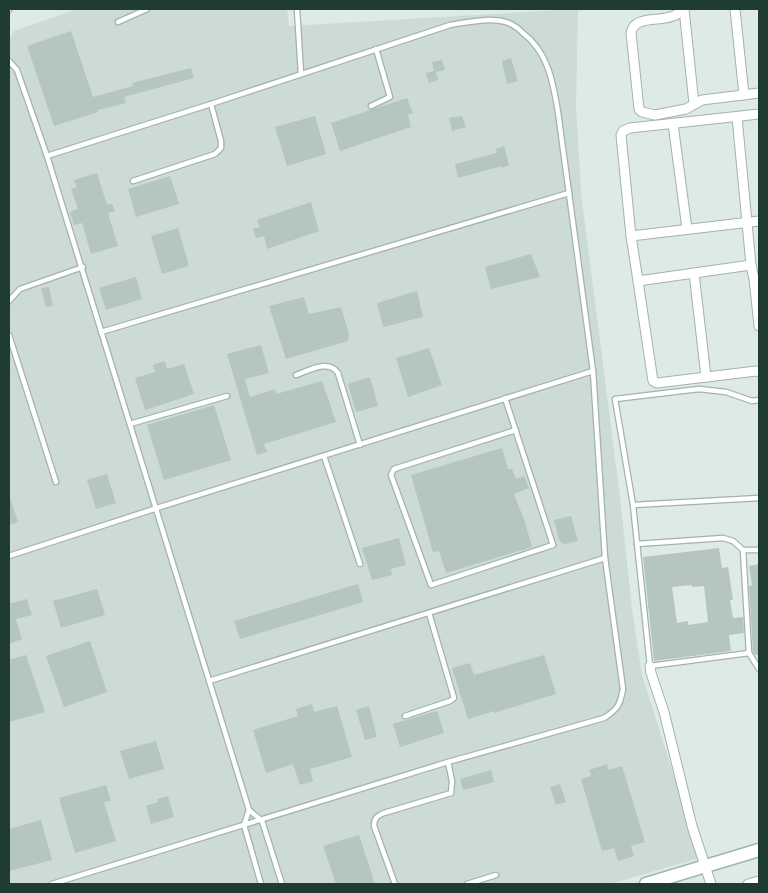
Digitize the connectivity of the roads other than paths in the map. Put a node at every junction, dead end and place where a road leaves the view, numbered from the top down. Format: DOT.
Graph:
graph roads {
  1 [pos="147,9"];
  2 [pos="297,9"];
  3 [pos="683,9"];
  4 [pos="735,9"];
  5 [pos="118,22"];
  6 [pos="376,49"];
  7 [pos="9,61"];
  8 [pos="17,70"];
  9 [pos="9,72"];
  10 [pos="301,74"];
  11 [pos="759,93"];
  12 [pos="744,95"];
  13 [pos="211,104"];
  14 [pos="694,104"];
  15 [pos="371,106"];
  16 [pos="759,114"];
  17 [pos="737,116"];
  18 [pos="673,124"];
  19 [pos="47,156"];
  20 [pos="133,181"];
  21 [pos="569,193"];
  22 [pos="759,220"];
  23 [pos="746,222"];
  24 [pos="687,230"];
  25 [pos="631,236"];
  26 [pos="751,265"];
  27 [pos="83,267"];
  28 [pos="694,273"];
  29 [pos="757,279"];
  30 [pos="638,281"];
  31 [pos="9,301"];
  32 [pos="759,326"];
  33 [pos="102,332"];
  34 [pos="9,335"];
  35 [pos="16,357"];
  36 [pos="9,359"];
  37 [pos="592,371"];
  38 [pos="759,372"];
  39 [pos="296,375"];
  40 [pos="706,377"];
  41 [pos="227,396"];
  42 [pos="505,398"];
  43 [pos="759,400"];
  44 [pos="130,424"];
  45 [pos="516,430"];
  46 [pos="360,445"];
  47 [pos="324,456"];
  48 [pos="56,482"];
  49 [pos="759,498"];
  50 [pos="633,505"];
  51 [pos="157,508"];
  52 [pos="637,544"];
  53 [pos="743,550"];
  54 [pos="759,550"];
  55 [pos="9,556"];
  56 [pos="605,558"];
  57 [pos="360,564"];
  58 [pos="429,613"];
  59 [pos="749,653"];
  60 [pos="650,666"];
  61 [pos="759,669"];
  62 [pos="209,681"];
  63 [pos="405,716"];
  64 [pos="448,762"];
  65 [pos="249,810"];
  66 [pos="262,821"];
  67 [pos="244,825"];
  68 [pos="759,850"];
  69 [pos="706,867"];
  70 [pos="496,875"];
  71 [pos="759,881"];
  72 [pos="52,884"];
  73 [pos="261,884"];
  74 [pos="282,884"];
  75 [pos="395,884"];
  76 [pos="467,884"];
  77 [pos="646,884"];
  78 [pos="711,884"];
  79 [pos="748,884"];
  1 -- 5 [label="lane"];
  2 -- 10 [label="lane"];
  3 -- 14 [label="street"];
  3 -- 14 [label="street"];
  4 -- 12 [label="street"];
  6 -- 10 [label="lane"];
  6 -- 15 [label="lane"];
  6 -- 21 [label="lane"];
  7 -- 8 [label="lane"];
  8 -- 9 [label="lane"];
  8 -- 19 [label="lane"];
  10 -- 13 [label="lane"];
  11 -- 12 [label="street"];
  12 -- 14 [label="street"];
  13 -- 19 [label="lane"];
  13 -- 20 [label="lane"];
  16 -- 17 [label="street"];
  17 -- 18 [label="street"];
  17 -- 23 [label="street"];
  18 -- 24 [label="street"];
  18 -- 25 [label="street"];
  19 -- 27 [label="lane"];
  21 -- 33 [label="lane"];
  21 -- 37 [label="lane"];
  22 -- 23 [label="street"];
  23 -- 24 [label="street"];
  23 -- 26 [label="street"];
  24 -- 25 [label="street"];
  25 -- 30 [label="street"];
  26 -- 28 [label="street"];
  26 -- 29 [label="street"];
  27 -- 31 [label="lane"];
  27 -- 33 [label="lane"];
  28 -- 30 [label="street"];
  28 -- 40 [label="street"];
  29 -- 32 [label="street"];
  30 -- 40 [label="street"];
  33 -- 44 [label="lane"];
  34 -- 35 [label="lane"];
  35 -- 36 [label="lane"];
  35 -- 48 [label="lane"];
  37 -- 42 [label="lane"];
  37 -- 56 [label="lane"];
  38 -- 40 [label="street"];
  39 -- 46 [label="lane"];
  41 -- 44 [label="lane"];
  42 -- 45 [label="lane"];
  42 -- 46 [label="lane"];
  43 -- 50 [label="lane"];
  44 -- 51 [label="lane"];
  45 -- 45 [label="lane"];
  46 -- 47 [label="lane"];
  47 -- 51 [label="lane"];
  47 -- 57 [label="lane"];
  49 -- 50 [label="lane"];
  50 -- 52 [label="lane"];
  51 -- 55 [label="lane"];
  51 -- 62 [label="lane"];
  52 -- 53 [label="lane"];
  52 -- 60 [label="lane"];
  53 -- 54 [label="lane"];
  53 -- 59 [label="lane"];
  56 -- 58 [label="lane"];
  56 -- 64 [label="lane"];
  58 -- 62 [label="lane"];
  58 -- 63 [label="lane"];
  59 -- 60 [label="lane"];
  59 -- 61 [label="lane"];
  60 -- 69 [label="street"];
  62 -- 65 [label="lane"];
  64 -- 66 [label="lane"];
  64 -- 75 [label="lane"];
  65 -- 66 [label="lane"];
  65 -- 67 [label="lane"];
  66 -- 67 [label="lane"];
  66 -- 74 [label="lane"];
  67 -- 72 [label="lane"];
  67 -- 73 [label="lane"];
  68 -- 69 [label="main road"];
  69 -- 77 [label="main road"];
  69 -- 78 [label="street"];
  70 -- 76 [label="lane"];
  71 -- 79 [label="street"];
}
